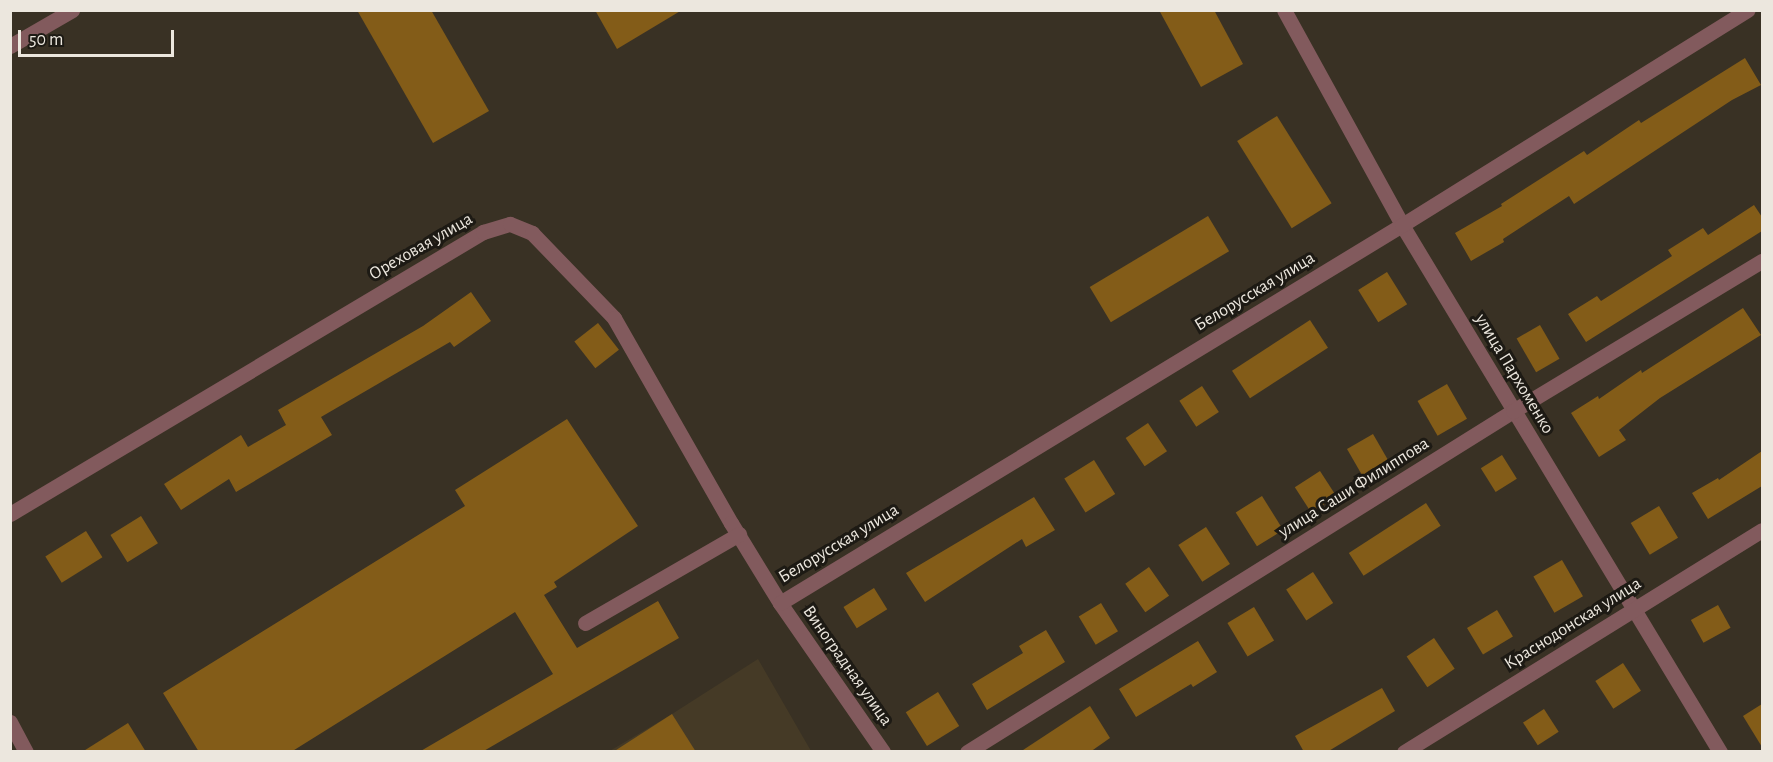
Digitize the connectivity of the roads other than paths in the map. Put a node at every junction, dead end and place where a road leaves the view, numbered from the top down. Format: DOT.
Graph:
graph roads {
  1 [pos="72,10"];
  2 [pos="1284,10"];
  3 [pos="1748,10"];
  4 [pos="54,15"];
  5 [pos="10,46"];
  6 [pos="1402,225"];
  7 [pos="1762,261"];
  8 [pos="1513,411"];
  9 [pos="10,514"];
  10 [pos="1762,530"];
  11 [pos="738,534"];
  12 [pos="780,603"];
  13 [pos="1633,609"];
  14 [pos="585,623"];
  15 [pos="10,722"];
  16 [pos="26,752"];
  17 [pos="883,752"];
  18 [pos="968,752"];
  19 [pos="1404,752"];
  20 [pos="1720,752"];
  1 -- 4 [label="street"];
  2 -- 6 [label="street, улица Пархоменко"];
  3 -- 6 [label="street, Белорусская улица"];
  4 -- 5 [label="street"];
  6 -- 8 [label="street, улица Пархоменко"];
  6 -- 12 [label="street, Белорусская улица"];
  7 -- 8 [label="street, улица Саши Филиппова"];
  8 -- 13 [label="street, улица Пархоменко"];
  8 -- 18 [label="street, улица Саши Филиппова"];
  9 -- 11 [label="street, Ореховая улица"];
  10 -- 13 [label="street, Краснодонская улица"];
  11 -- 12 [label="street, Ореховая улица"];
  11 -- 14 [label="street"];
  12 -- 17 [label="street, Виноградная улица"];
  13 -- 19 [label="street, Краснодонская улица"];
  13 -- 20 [label="street, улица Пархоменко"];
  15 -- 16 [label="street"];
}
